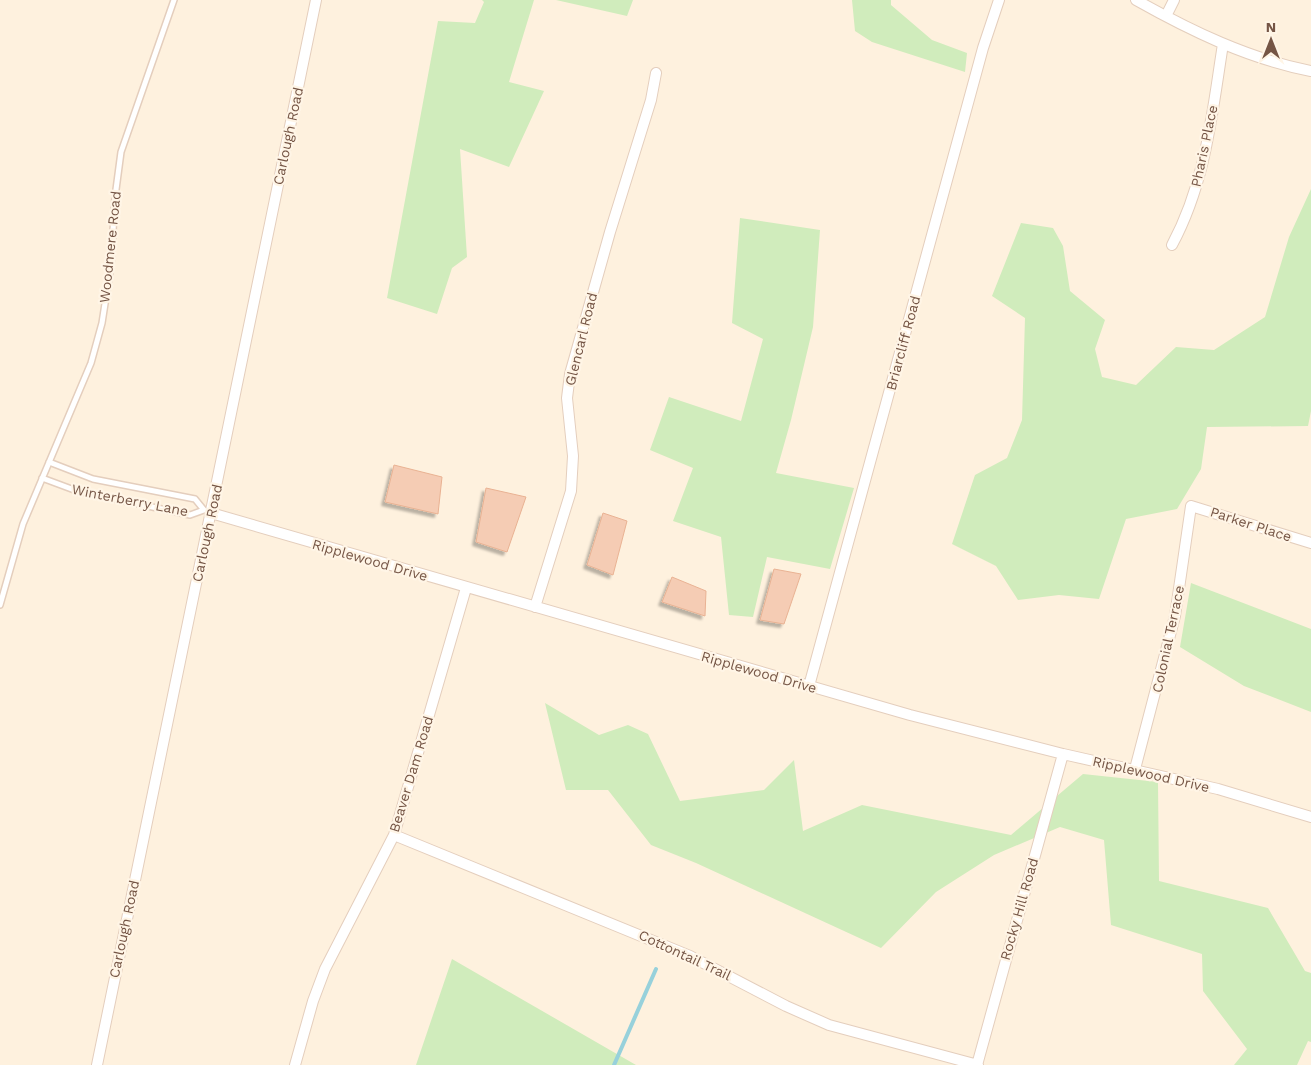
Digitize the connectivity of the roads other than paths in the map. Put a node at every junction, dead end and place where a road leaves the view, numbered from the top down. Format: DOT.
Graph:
graph roads {
  1 [pos="174,0"];
  2 [pos="316,0"];
  3 [pos="999,0"];
  4 [pos="1136,0"];
  5 [pos="1174,0"];
  6 [pos="1166,16"];
  7 [pos="1223,44"];
  8 [pos="1311,71"];
  9 [pos="656,73"];
  10 [pos="1172,245"];
  11 [pos="49,462"];
  12 [pos="42,478"];
  13 [pos="1191,506"];
  14 [pos="208,511"];
  15 [pos="1311,543"];
  16 [pos="466,588"];
  17 [pos="0,605"];
  18 [pos="535,607"];
  19 [pos="809,686"];
  20 [pos="1063,754"];
  21 [pos="1136,769"];
  22 [pos="1311,817"];
  23 [pos="394,835"];
  24 [pos="97,1065"];
  25 [pos="295,1065"];
  26 [pos="977,1065"];
  1 -- 11 [label="lane, Woodmere Road"];
  2 -- 14 [label="street, Carlough Road"];
  3 -- 19 [label="street, Briarcliff Road"];
  4 -- 6 [label="street"];
  5 -- 6 [label="street"];
  6 -- 7 [label="street"];
  7 -- 8 [label="street"];
  7 -- 10 [label="street, Pharis Place"];
  9 -- 18 [label="street, Glencarl Road"];
  11 -- 12 [label="lane, Woodmere Road"];
  11 -- 14 [label="lane, Winterberry Lane"];
  12 -- 14 [label="lane, Winterberry Lane"];
  12 -- 17 [label="lane, Woodmere Road"];
  13 -- 15 [label="street, Parker Place"];
  13 -- 21 [label="street, Colonial Terrace"];
  14 -- 16 [label="street, Ripplewood Drive"];
  14 -- 24 [label="street, Carlough Road"];
  16 -- 18 [label="street, Ripplewood Drive"];
  16 -- 23 [label="street, Beaver Dam Road"];
  18 -- 19 [label="street, Ripplewood Drive"];
  19 -- 20 [label="street, Ripplewood Drive"];
  20 -- 21 [label="street, Ripplewood Drive"];
  20 -- 26 [label="street, Rocky Hill Road"];
  21 -- 22 [label="street, Ripplewood Drive"];
  23 -- 25 [label="street, Beaver Dam Road"];
  23 -- 26 [label="street, Cottontail Trail"];
}
